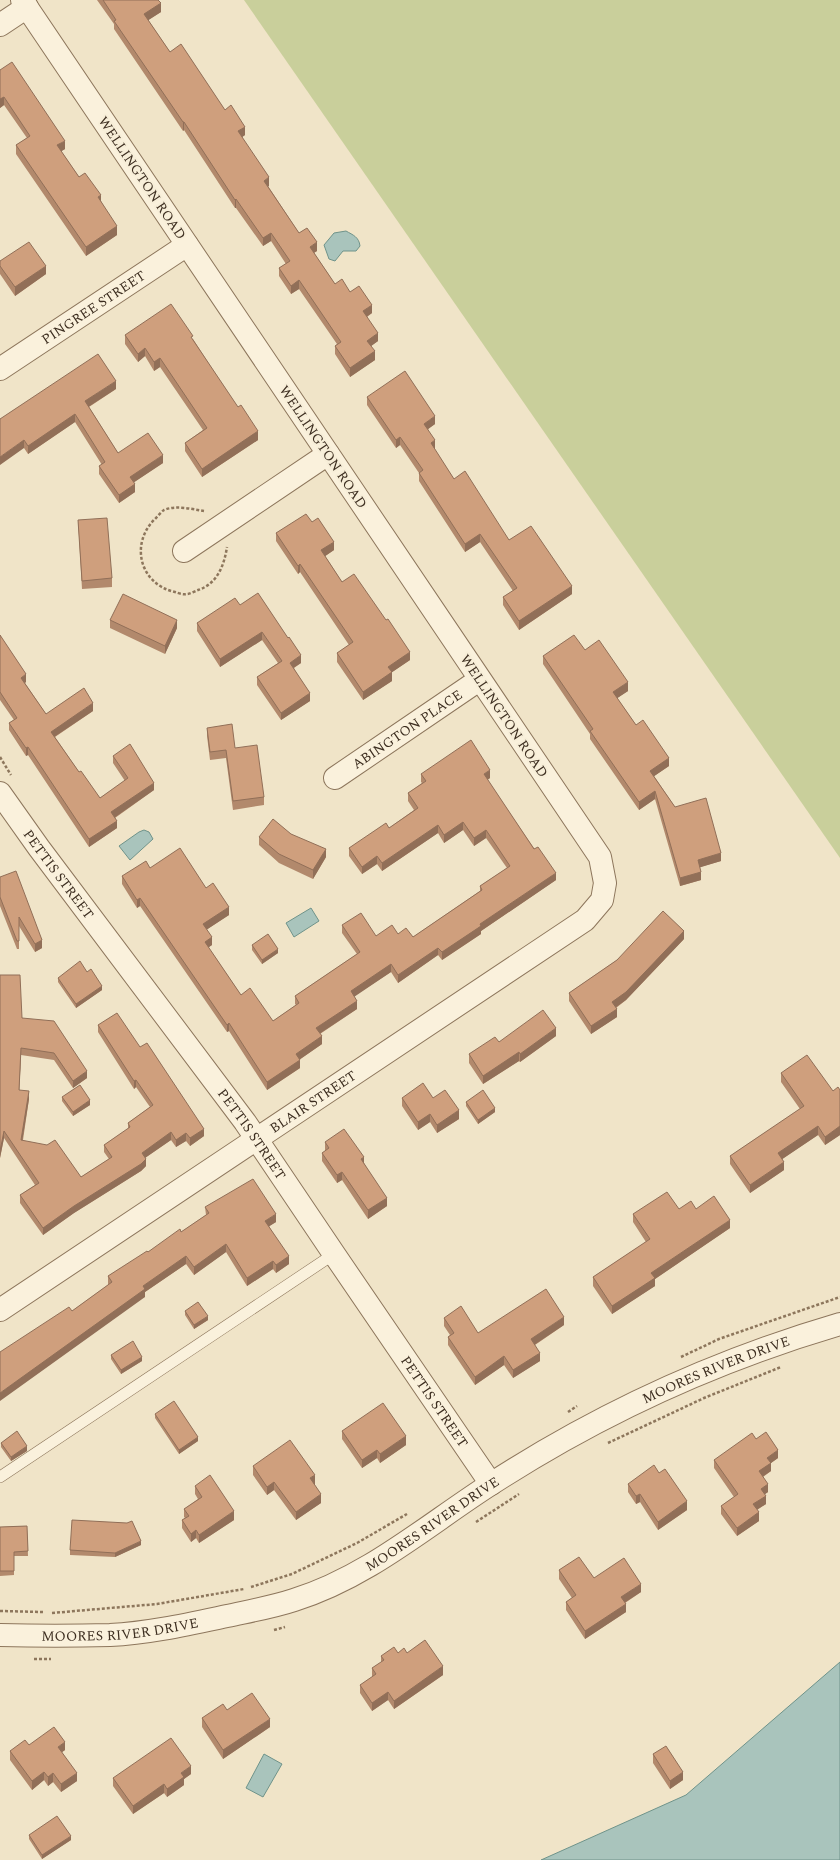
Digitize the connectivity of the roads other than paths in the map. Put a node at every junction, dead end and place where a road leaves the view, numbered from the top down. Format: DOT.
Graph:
graph roads {
  1 [pos="24,4"];
  2 [pos="0,26"];
  3 [pos="187,245"];
  4 [pos="0,370"];
  5 [pos="328,454"];
  6 [pos="184,551"];
  7 [pos="479,680"];
  8 [pos="335,778"];
  9 [pos="0,793"];
  10 [pos="602,900"];
  11 [pos="257,1139"];
  12 [pos="334,1254"];
  13 [pos="0,1310"];
  14 [pos="840,1324"];
  15 [pos="0,1477"];
  16 [pos="491,1484"];
  17 [pos="0,1634"];
  1 -- 2 [label="street"];
  1 -- 3 [label="street, WELLINGTON ROAD"];
  3 -- 4 [label="street, PINGREE STREET"];
  3 -- 5 [label="street, WELLINGTON ROAD"];
  5 -- 6 [label="street"];
  5 -- 7 [label="street, WELLINGTON ROAD"];
  7 -- 8 [label="street, ABINGTON PLACE"];
  7 -- 10 [label="street, WELLINGTON ROAD"];
  9 -- 11 [label="street, PETTIS STREET"];
  10 -- 11 [label="street, BLAIR STREET"];
  11 -- 12 [label="street, PETTIS STREET"];
  11 -- 13 [label="street, BLAIR STREET"];
  12 -- 15 [label="lane"];
  12 -- 16 [label="street, PETTIS STREET"];
  14 -- 16 [label="street, MOORES RIVER DRIVE"];
  16 -- 17 [label="street, MOORES RIVER DRIVE"];
}
